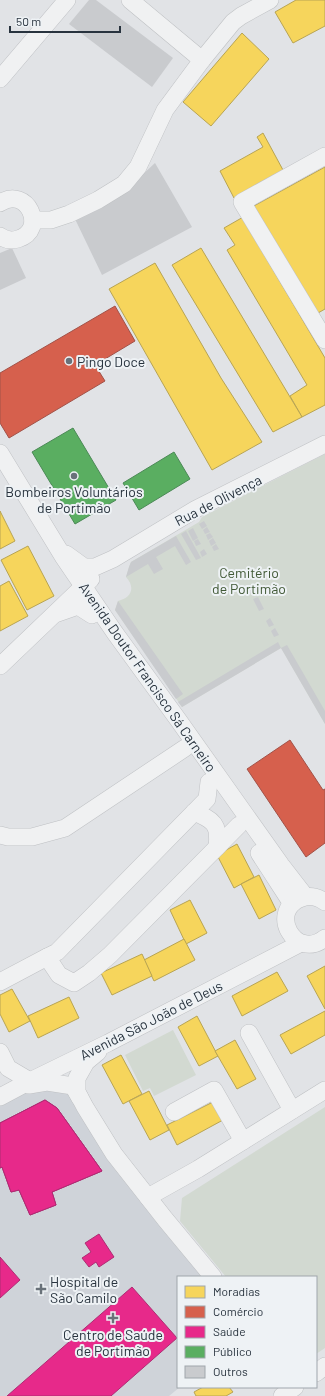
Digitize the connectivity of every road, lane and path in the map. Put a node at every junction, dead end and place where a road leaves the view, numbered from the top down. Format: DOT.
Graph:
graph roads {
  1 [pos="66,0"];
  2 [pos="130,0"];
  3 [pos="270,0"];
  4 [pos="202,60"];
  5 [pos="4,69"];
  6 [pos="325,156"];
  7 [pos="0,203"];
  8 [pos="33,220"];
  9 [pos="0,236"];
  10 [pos="321,322"];
  11 [pos="325,340"];
  12 [pos="325,444"];
  13 [pos="0,452"];
  14 [pos="0,468"];
  15 [pos="58,547"];
  16 [pos="112,559"];
  17 [pos="80,590"];
  18 [pos="52,615"];
  19 [pos="97,615"];
  20 [pos="0,666"];
  21 [pos="185,748"];
  22 [pos="209,782"];
  23 [pos="194,812"];
  24 [pos="239,825"];
  25 [pos="0,835"];
  26 [pos="217,847"];
  27 [pos="298,900"];
  28 [pos="325,902"];
  29 [pos="295,938"];
  30 [pos="325,938"];
  31 [pos="47,957"];
  32 [pos="0,982"];
  33 [pos="249,1033"];
  34 [pos="108,1043"];
  35 [pos="0,1052"];
  36 [pos="80,1057"];
  37 [pos="25,1083"];
  38 [pos="325,1090"];
  39 [pos="76,1092"];
  40 [pos="0,1097"];
  41 [pos="292,1110"];
  42 [pos="174,1112"];
  43 [pos="243,1141"];
  44 [pos="148,1197"];
  45 [pos="212,1276"];
  46 [pos="325,1366"];
  47 [pos="317,1372"];
  48 [pos="294,1388"];
  49 [pos="282,1396"];
  1 -- 5 [label="street"];
  2 -- 4 [label="street"];
  3 -- 4 [label="street"];
  4 -- 8 [label="street"];
  6 -- 10 [label="street"];
  7 -- 8 [label="street"];
  8 -- 9 [label="street"];
  10 -- 11 [label="street"];
  12 -- 16 [label="street, Rua de Olivença"];
  13 -- 15 [label="street, Avenida Doutor Francisco Sá Carneiro"];
  14 -- 17 [label="street, Avenida Doutor Francisco Sá Carneiro"];
  15 -- 16 [label="street"];
  15 -- 17 [label="street, Avenida Doutor Francisco Sá Carneiro"];
  16 -- 17 [label="street"];
  16 -- 19 [label="street"];
  17 -- 18 [label="street"];
  17 -- 19 [label="street, Avenida Doutor Francisco Sá Carneiro"];
  18 -- 19 [label="street"];
  18 -- 20 [label="street"];
  19 -- 21 [label="street, Avenida Doutor Francisco Sá Carneiro"];
  19 -- 27 [label="street, Avenida Doutor Francisco Sá Carneiro"];
  21 -- 22 [label="street, Avenida Doutor Francisco Sá Carneiro"];
  21 -- 25 [label="street"];
  22 -- 23 [label="street"];
  22 -- 24 [label="street, Avenida Doutor Francisco Sá Carneiro"];
  23 -- 26 [label="street"];
  23 -- 31 [label="street"];
  24 -- 26 [label="street"];
  24 -- 27 [label="street, Avenida Doutor Francisco Sá Carneiro"];
  26 -- 31 [label="street"];
  27 -- 28 [label="street"];
  27 -- 29 [label="street"];
  29 -- 30 [label="street"];
  29 -- 34 [label="street, Avenida São João de Deus"];
  31 -- 32 [label="street"];
  33 -- 41 [label="street"];
  34 -- 36 [label="street, Avenida São João de Deus"];
  34 -- 39 [label="street"];
  35 -- 37 [label="street"];
  36 -- 37 [label="street, Avenida São João de Deus"];
  36 -- 39 [label="street"];
  37 -- 39 [label="street"];
  37 -- 40 [label="street, Avenida São João de Deus"];
  38 -- 41 [label="street"];
  39 -- 44 [label="street"];
  41 -- 43 [label="street"];
  42 -- 43 [label="street"];
  43 -- 44 [label="street"];
  44 -- 45 [label="street"];
  46 -- 47 [label="street"];
  48 -- 49 [label="street"];
}
